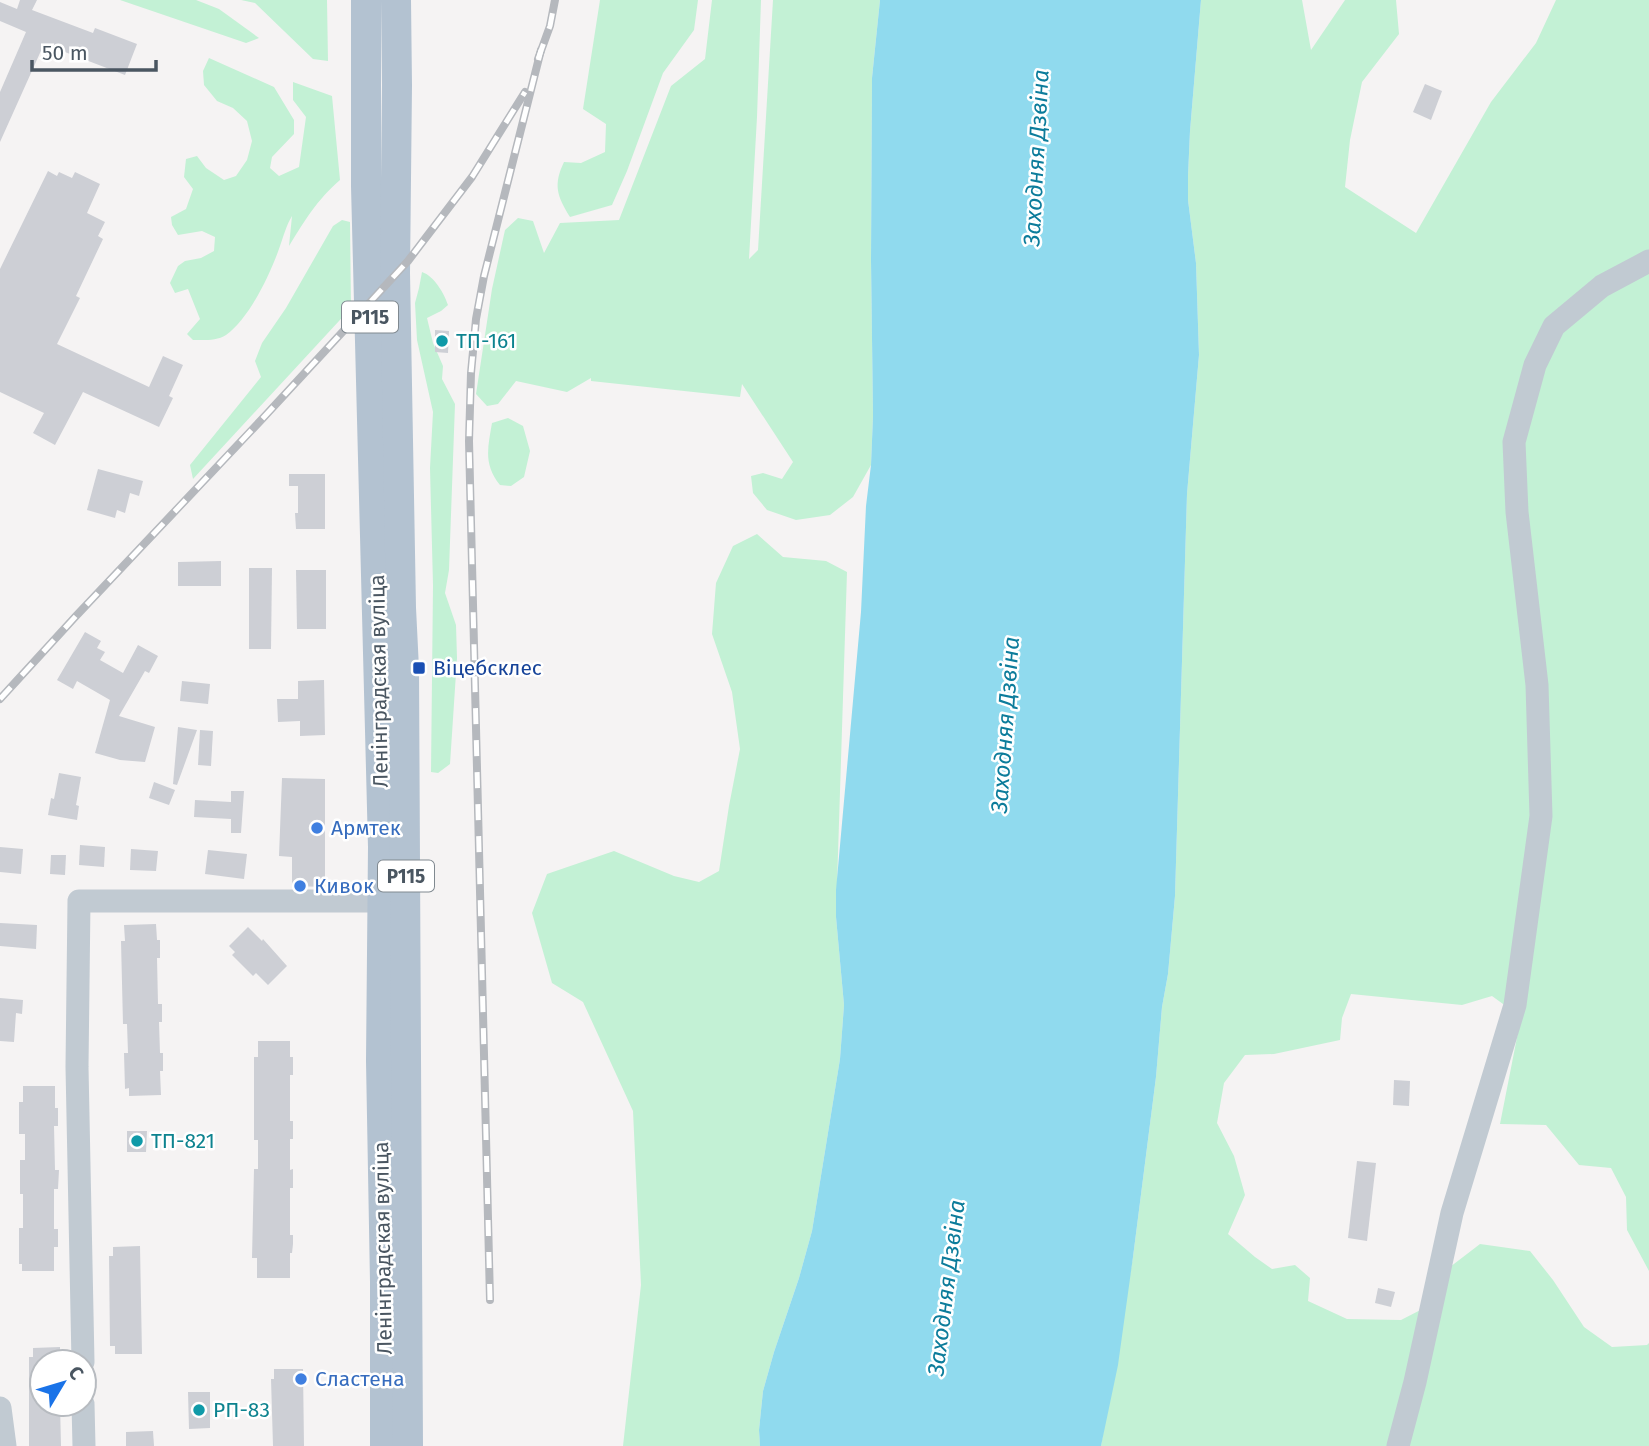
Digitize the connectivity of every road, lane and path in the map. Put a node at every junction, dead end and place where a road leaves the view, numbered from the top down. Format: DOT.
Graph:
graph roads {
  1 [pos="366,0"];
  2 [pos="396,0"];
  3 [pos="367,81"];
  4 [pos="397,85"];
  5 [pos="1649,261"];
  6 [pos="394,902"];
  7 [pos="397,1324"];
  8 [pos="83,1348"];
  9 [pos="0,1408"];
  10 [pos="83,1418"];
  11 [pos="5,1446"];
  12 [pos="84,1446"];
  13 [pos="385,1446"];
  14 [pos="408,1446"];
  15 [pos="1398,1446"];
  1 -- 3 [label="main road, Ленінградская вуліца / Р115"];
  2 -- 4 [label="main road, Ленінградская вуліца / Р115"];
  3 -- 4 [label="street"];
  3 -- 6 [label="main road, Ленінградская вуліца / Р115"];
  4 -- 6 [label="main road, Ленінградская вуліца / Р115"];
  5 -- 15 [label="street"];
  6 -- 7 [label="main road, Ленінградская вуліца / Р115"];
  6 -- 8 [label="street"];
  7 -- 13 [label="main road, Ленінградская вуліца / Р115"];
  7 -- 14 [label="main road, Ленінградская вуліца / Р115"];
  9 -- 11 [label="street"];
  10 -- 12 [label="street"];
}
